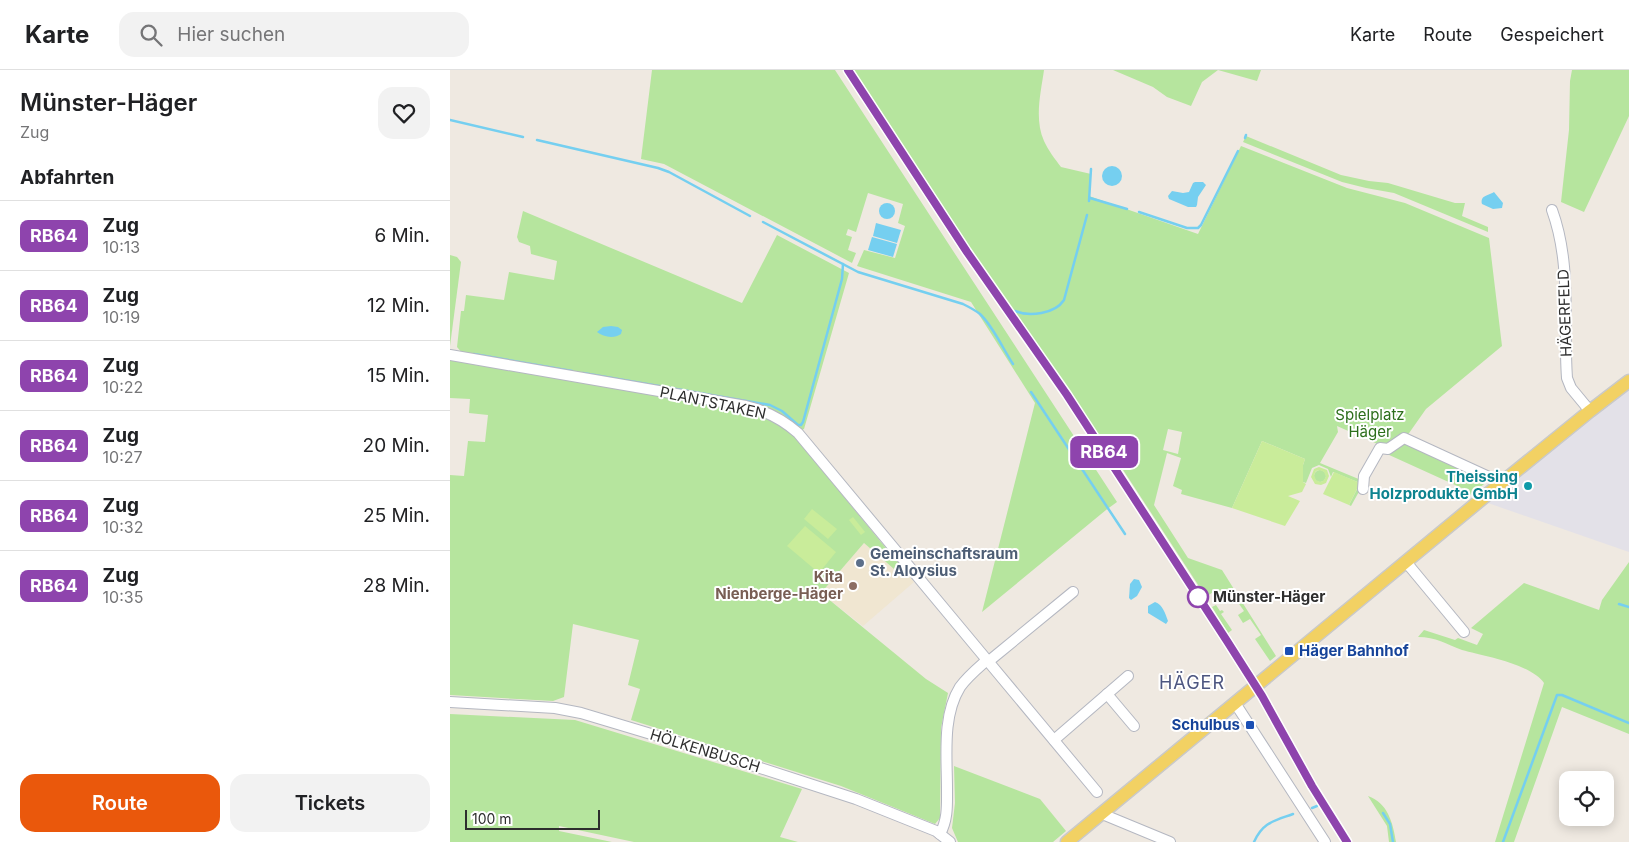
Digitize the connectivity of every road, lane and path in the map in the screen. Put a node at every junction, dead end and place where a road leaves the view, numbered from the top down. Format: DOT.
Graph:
graph roads {
  1 [pos="1552,210"];
  2 [pos="450,355"];
  3 [pos="1629,381"];
  4 [pos="1590,411"];
  5 [pos="1502,482"];
  6 [pos="1363,488"];
  7 [pos="1406,562"];
  8 [pos="1073,592"];
  9 [pos="1464,632"];
  10 [pos="988,660"];
  11 [pos="1128,676"];
  12 [pos="1108,694"];
  13 [pos="450,702"];
  14 [pos="1236,703"];
  15 [pos="1134,726"];
  16 [pos="1054,740"];
  17 [pos="1097,792"];
  18 [pos="1103,812"];
  19 [pos="940,834"];
  20 [pos="1163,841"];
  21 [pos="950,842"];
  22 [pos="1068,842"];
  23 [pos="1325,842"];
  1 -- 4 [label="street, HÄGERFELD"];
  2 -- 10 [label="street, PLANTSTAKEN"];
  3 -- 4 [label="main road"];
  4 -- 5 [label="main road"];
  5 -- 6 [label="street"];
  5 -- 7 [label="main road"];
  7 -- 9 [label="street"];
  7 -- 14 [label="main road"];
  8 -- 10 [label="street"];
  10 -- 16 [label="street, PLANTSTAKEN"];
  10 -- 19 [label="street"];
  11 -- 12 [label="street"];
  12 -- 15 [label="street"];
  12 -- 16 [label="street"];
  13 -- 19 [label="street, HÖLKENBUSCH"];
  14 -- 18 [label="main road"];
  14 -- 23 [label="street"];
  16 -- 17 [label="street, PLANTSTAKEN"];
  18 -- 20 [label="street"];
  18 -- 22 [label="main road"];
  19 -- 21 [label="street, HÖLKENBUSCH"];
}
